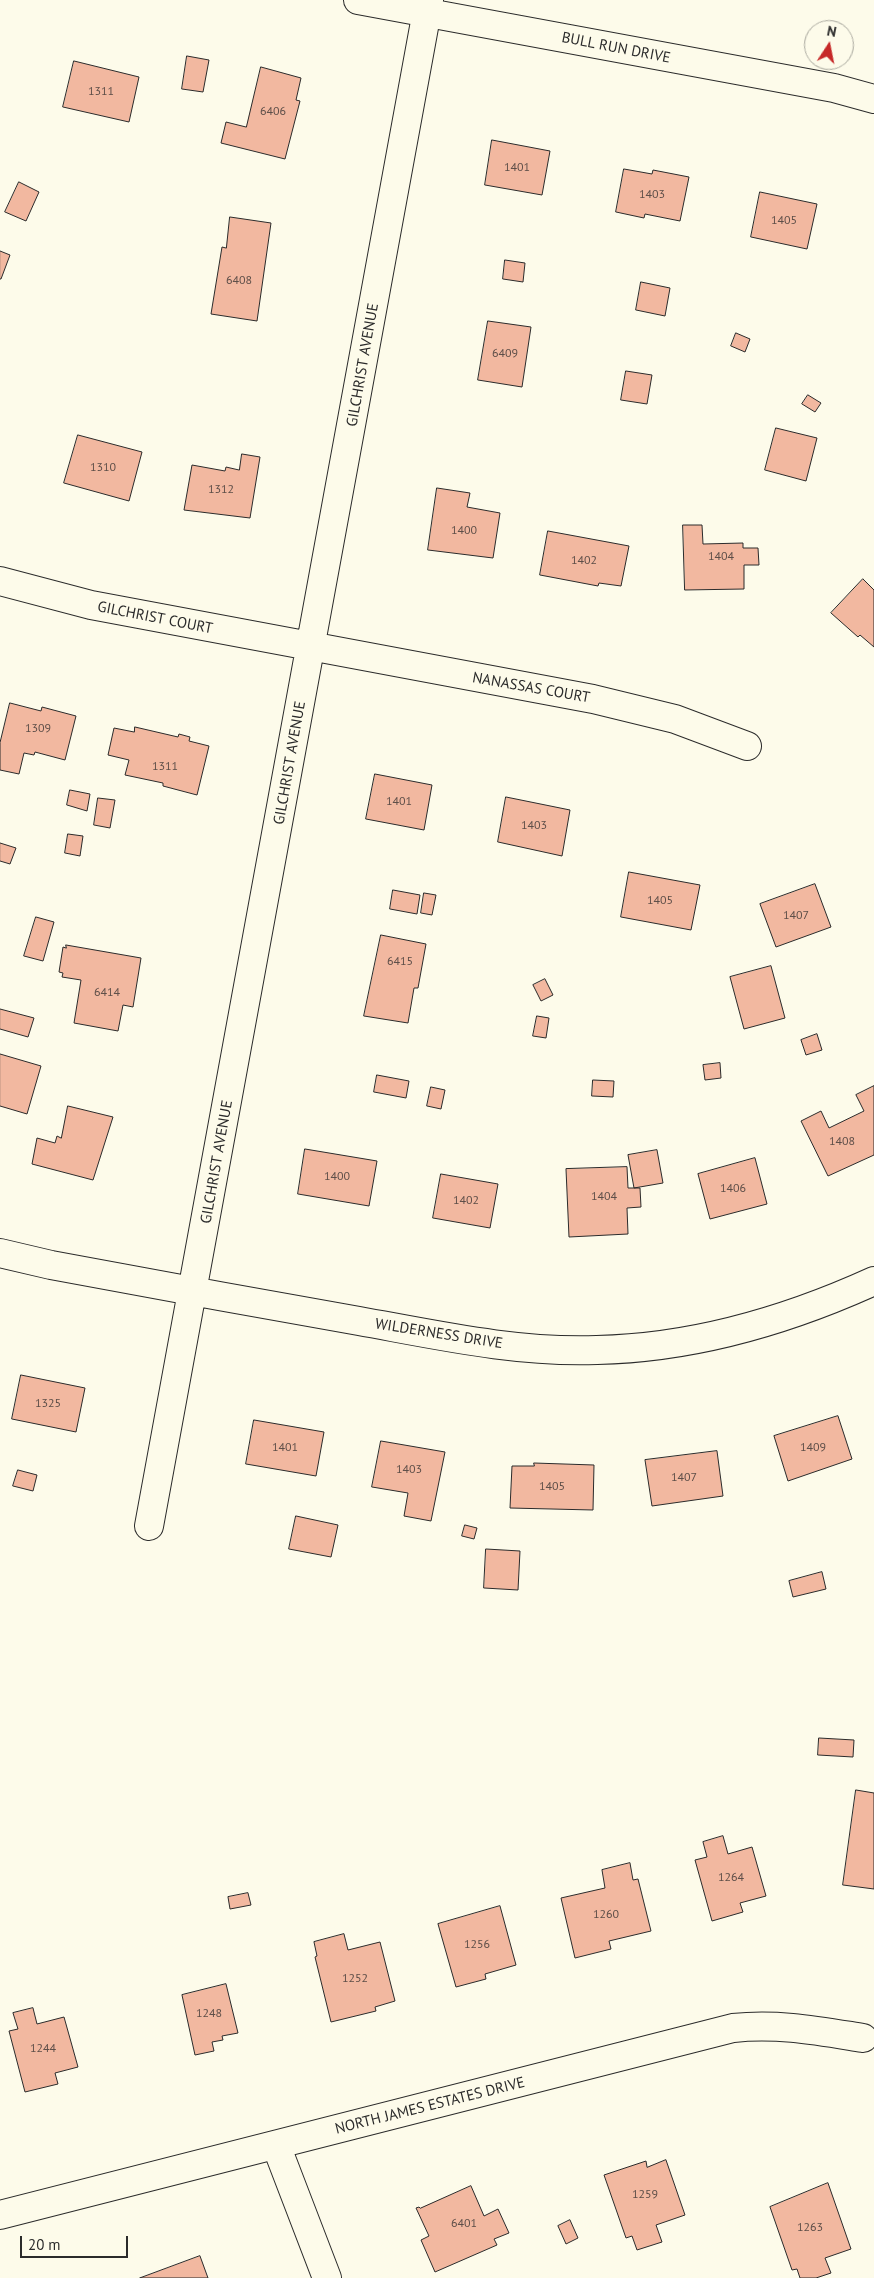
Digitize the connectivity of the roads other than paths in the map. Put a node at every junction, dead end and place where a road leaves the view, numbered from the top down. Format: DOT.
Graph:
graph roads {
  1 [pos="358,0"];
  2 [pos="428,6"];
  3 [pos="874,99"];
  4 [pos="0,581"];
  5 [pos="311,648"];
  6 [pos="747,746"];
  7 [pos="0,1253"];
  8 [pos="874,1281"];
  9 [pos="193,1291"];
  10 [pos="149,1526"];
  11 [pos="863,2038"];
  12 [pos="276,2145"];
  13 [pos="0,2215"];
  14 [pos="327,2278"];
  1 -- 2 [label="street, BULL RUN DRIVE"];
  2 -- 3 [label="street, BULL RUN DRIVE"];
  2 -- 5 [label="street, GILCHRIST AVENUE"];
  4 -- 5 [label="street, GILCHRIST COURT"];
  5 -- 6 [label="street, NANASSAS COURT"];
  5 -- 9 [label="street, GILCHRIST AVENUE"];
  7 -- 9 [label="street, WILDERNESS DRIVE"];
  8 -- 9 [label="street, WILDERNESS DRIVE"];
  9 -- 10 [label="street, GILCHRIST AVENUE"];
  11 -- 12 [label="street, NORTH JAMES ESTATES DRIVE"];
  12 -- 13 [label="street, NORTH JAMES ESTATES DRIVE"];
  12 -- 14 [label="street"];
}
